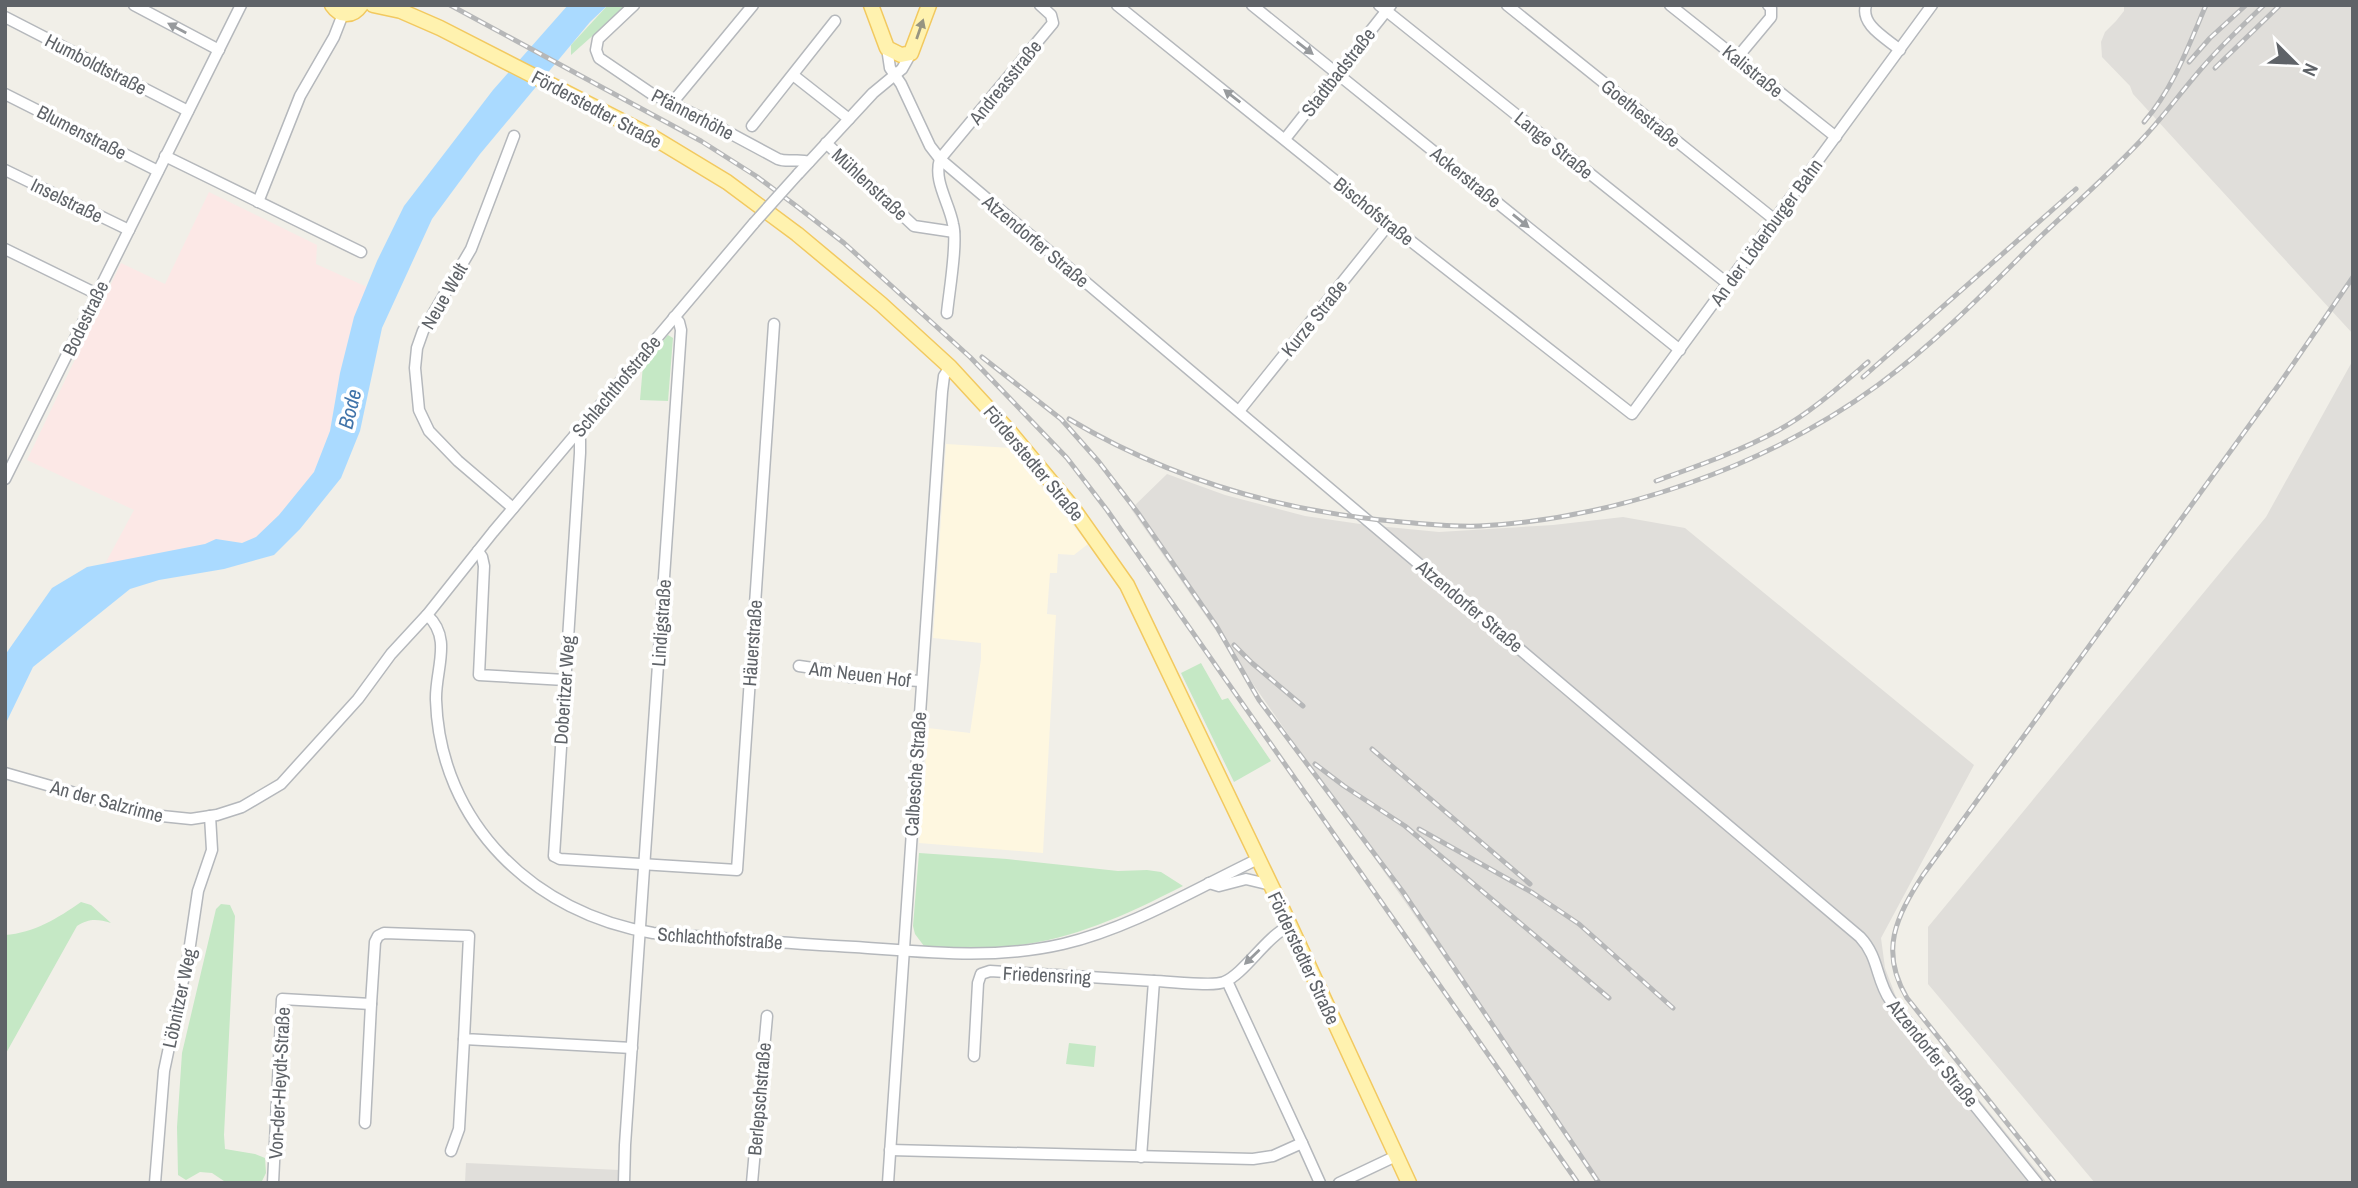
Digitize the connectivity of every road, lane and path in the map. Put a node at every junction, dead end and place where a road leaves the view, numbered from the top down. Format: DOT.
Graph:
graph roads {
  1 [pos="134,5"];
  2 [pos="241,5"];
  3 [pos="361,5"];
  4 [pos="373,5"];
  5 [pos="634,5"];
  6 [pos="753,5"];
  7 [pos="871,5"];
  8 [pos="929,5"];
  9 [pos="1040,5"];
  10 [pos="1117,5"];
  11 [pos="1252,5"];
  12 [pos="1507,5"];
  13 [pos="1768,5"];
  14 [pos="1866,5"];
  15 [pos="1933,5"];
  16 [pos="1386,7"];
  17 [pos="1677,7"];
  18 [pos="337,10"];
  19 [pos="5,17"];
  20 [pos="835,21"];
  21 [pos="887,48"];
  22 [pos="219,50"];
  23 [pos="1900,50"];
  24 [pos="911,53"];
  25 [pos="1736,59"];
  26 [pos="1337,73"];
  27 [pos="793,75"];
  28 [pos="894,75"];
  29 [pos="5,94"];
  30 [pos="671,103"];
  31 [pos="188,111"];
  32 [pos="849,119"];
  33 [pos="752,126"];
  34 [pos="514,136"];
  35 [pos="1836,137"];
  36 [pos="1285,139"];
  37 [pos="827,143"];
  38 [pos="165,156"];
  39 [pos="940,159"];
  40 [pos="809,162"];
  41 [pos="5,170"];
  42 [pos="158,171"];
  43 [pos="258,202"];
  44 [pos="1775,220"];
  45 [pos="1389,225"];
  46 [pos="129,230"];
  47 [pos="954,232"];
  48 [pos="5,249"];
  49 [pos="361,252"];
  50 [pos="1728,284"];
  51 [pos="97,293"];
  52 [pos="947,313"];
  53 [pos="674,317"];
  54 [pos="774,324"];
  55 [pos="1680,350"];
  56 [pos="950,367"];
  57 [pos="1239,411"];
  58 [pos="1632,414"];
  59 [pos="575,435"];
  60 [pos="5,479"];
  61 [pos="513,508"];
  62 [pos="478,551"];
  63 [pos="427,615"];
  64 [pos="799,666"];
  65 [pos="565,680"];
  66 [pos="921,681"];
  67 [pos="7,773"];
  68 [pos="210,816"];
  69 [pos="1258,859"];
  70 [pos="645,865"];
  71 [pos="1209,883"];
  72 [pos="1271,885"];
  73 [pos="1289,926"];
  74 [pos="640,931"];
  75 [pos="904,951"];
  76 [pos="1154,981"];
  77 [pos="1227,981"];
  78 [pos="371,1004"];
  79 [pos="767,1016"];
  80 [pos="464,1039"];
  81 [pos="632,1048"];
  82 [pos="974,1056"];
  83 [pos="365,1123"];
  84 [pos="1302,1143"];
  85 [pos="890,1150"];
  86 [pos="451,1151"];
  87 [pos="1396,1156"];
  88 [pos="1140,1157"];
  89 [pos="155,1183"];
  90 [pos="273,1183"];
  91 [pos="624,1183"];
  92 [pos="752,1183"];
  93 [pos="888,1183"];
  94 [pos="1320,1183"];
  95 [pos="1339,1183"];
  96 [pos="1409,1183"];
  97 [pos="2037,1183"];
  22 -- 1 [label="street, one-way"];
  2 -- 22 [label="street, Bodestraße"];
  3 -- 18 [label="main road"];
  4 -- 56 [label="main road, Förderstedter Straße"];
  5 -- 30 [label="street, Pfännerhöhe"];
  6 -- 30 [label="street"];
  7 -- 21 [label="main road"];
  24 -- 8 [label="main road, one-way"];
  9 -- 39 [label="street, Andreasstraße"];
  36 -- 10 [label="street, Bischofstraße, one-way"];
  11 -- 26 [label="street, Ackerstraße, one-way"];
  12 -- 44 [label="street, Goethestraße"];
  13 -- 25 [label="street"];
  14 -- 23 [label="street"];
  15 -- 23 [label="street, An der Löderburger Bahn"];
  16 -- 26 [label="street, Stadtbadstraße"];
  16 -- 50 [label="street, Lange Straße"];
  17 -- 25 [label="street, Kalistraße"];
  18 -- 43 [label="street"];
  19 -- 31 [label="street, Humboldtstraße"];
  20 -- 27 [label="street"];
  21 -- 24 [label="main road"];
  21 -- 28 [label="street, Atzendorfer Straße"];
  22 -- 31 [label="street, Bodestraße"];
  23 -- 35 [label="street, An der Löderburger Bahn"];
  24 -- 28 [label="street"];
  25 -- 35 [label="street, Kalistraße"];
  26 -- 36 [label="street, Stadtbadstraße"];
  26 -- 55 [label="street, Ackerstraße, one-way"];
  27 -- 32 [label="street"];
  27 -- 33 [label="street"];
  28 -- 32 [label="street"];
  28 -- 39 [label="street, Atzendorfer Straße"];
  29 -- 42 [label="street, Blumenstraße"];
  30 -- 40 [label="street, Pfännerhöhe"];
  31 -- 38 [label="street, Bodestraße"];
  32 -- 37 [label="street"];
  34 -- 61 [label="street, Neue Welt"];
  35 -- 44 [label="street, An der Löderburger Bahn"];
  36 -- 45 [label="street, Bischofstraße"];
  37 -- 40 [label="street"];
  37 -- 47 [label="street, Mühlenstraße"];
  38 -- 42 [label="street, Bodestraße"];
  38 -- 43 [label="street"];
  39 -- 47 [label="street"];
  39 -- 57 [label="street, Atzendorfer Straße"];
  40 -- 53 [label="street, Schlachthofstraße, bridge"];
  41 -- 46 [label="street, Inselstraße"];
  42 -- 46 [label="street, Bodestraße"];
  43 -- 49 [label="street"];
  44 -- 50 [label="street, An der Löderburger Bahn"];
  45 -- 57 [label="street, Kurze Straße"];
  45 -- 58 [label="street, Bischofstraße"];
  46 -- 51 [label="street, Bodestraße"];
  47 -- 52 [label="street"];
  48 -- 51 [label="street"];
  50 -- 55 [label="street, An der Löderburger Bahn"];
  51 -- 60 [label="street, Bodestraße"];
  53 -- 59 [label="street, Schlachthofstraße"];
  53 -- 70 [label="street, Lindigstraße"];
  54 -- 70 [label="street, Häuerstraße"];
  55 -- 58 [label="street, An der Löderburger Bahn"];
  56 -- 66 [label="street, Calbesche Straße"];
  56 -- 69 [label="main road, Förderstedter Straße"];
  57 -- 97 [label="street, Atzendorfer Straße"];
  59 -- 61 [label="street, Schlachthofstraße"];
  59 -- 65 [label="street, Doberitzer Weg"];
  61 -- 62 [label="street, Schlachthofstraße"];
  62 -- 63 [label="street, Schlachthofstraße"];
  62 -- 65 [label="street"];
  63 -- 68 [label="street, Schlachthofstraße"];
  63 -- 74 [label="street, Schlachthofstraße"];
  64 -- 66 [label="street, Am Neuen Hof"];
  65 -- 70 [label="street, Doberitzer Weg"];
  66 -- 75 [label="street, Calbesche Straße"];
  67 -- 68 [label="street, An der Salzrinne"];
  68 -- 89 [label="street, Löbnitzer Weg"];
  69 -- 71 [label="street, Schlachthofstraße"];
  69 -- 72 [label="main road, Förderstedter Straße"];
  70 -- 74 [label="street, Lindigstraße"];
  71 -- 72 [label="street, Schlachthofstraße"];
  71 -- 75 [label="street, Schlachthofstraße"];
  72 -- 73 [label="main road, Förderstedter Straße"];
  73 -- 77 [label="street, one-way"];
  73 -- 87 [label="main road, Förderstedter Straße"];
  74 -- 75 [label="street, Schlachthofstraße"];
  74 -- 81 [label="street"];
  75 -- 85 [label="street, Calbesche Straße"];
  76 -- 77 [label="street, Friedensring"];
  76 -- 82 [label="street, Friedensring"];
  76 -- 88 [label="street"];
  77 -- 84 [label="street"];
  78 -- 80 [label="street"];
  78 -- 83 [label="street"];
  78 -- 90 [label="street, Von-der-Heydt-Straße"];
  79 -- 92 [label="street, Berlepschstraße"];
  80 -- 81 [label="street"];
  80 -- 86 [label="street"];
  81 -- 91 [label="street"];
  84 -- 88 [label="street"];
  84 -- 94 [label="street"];
  85 -- 88 [label="street"];
  85 -- 93 [label="street, Calbesche Straße"];
  87 -- 95 [label="street"];
  87 -- 96 [label="main road, Förderstedter Straße"];
}
